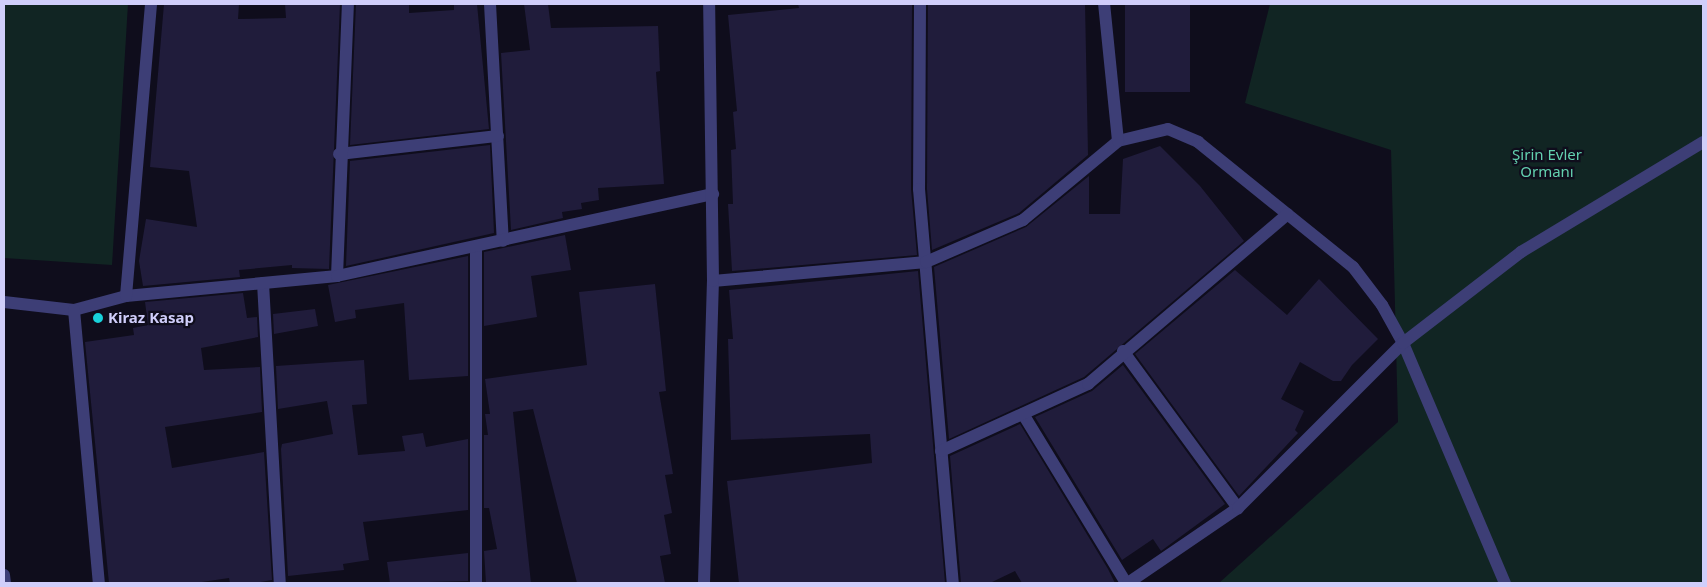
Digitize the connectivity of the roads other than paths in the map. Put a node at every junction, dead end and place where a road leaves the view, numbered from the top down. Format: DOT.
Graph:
graph roads {
  1 [pos="151,4"];
  2 [pos="348,4"];
  3 [pos="490,4"];
  4 [pos="709,4"];
  5 [pos="920,4"];
  6 [pos="1104,4"];
  7 [pos="498,136"];
  8 [pos="1118,141"];
  9 [pos="1703,142"];
  10 [pos="339,154"];
  11 [pos="713,194"];
  12 [pos="1288,214"];
  13 [pos="503,241"];
  14 [pos="476,247"];
  15 [pos="926,262"];
  16 [pos="337,276"];
  17 [pos="713,281"];
  18 [pos="263,283"];
  19 [pos="126,296"];
  20 [pos="4,302"];
  21 [pos="74,310"];
  22 [pos="1403,343"];
  23 [pos="1123,351"];
  24 [pos="1023,414"];
  25 [pos="941,451"];
  26 [pos="1238,508"];
  27 [pos="4,576"];
  28 [pos="5,583"];
  29 [pos="98,583"];
  30 [pos="280,583"];
  31 [pos="476,583"];
  32 [pos="704,583"];
  33 [pos="953,583"];
  34 [pos="1127,583"];
  35 [pos="1505,583"];
  1 -- 19 [label="street"];
  2 -- 10 [label="street"];
  3 -- 7 [label="street"];
  4 -- 11 [label="street"];
  5 -- 15 [label="street"];
  6 -- 8 [label="street"];
  7 -- 10 [label="street"];
  7 -- 13 [label="street"];
  8 -- 12 [label="street"];
  8 -- 15 [label="street"];
  9 -- 22 [label="street"];
  10 -- 16 [label="street"];
  11 -- 13 [label="street"];
  11 -- 17 [label="street"];
  12 -- 22 [label="street"];
  12 -- 23 [label="street"];
  13 -- 14 [label="street"];
  14 -- 16 [label="street"];
  14 -- 31 [label="street"];
  15 -- 17 [label="street"];
  15 -- 25 [label="street"];
  16 -- 18 [label="street"];
  17 -- 32 [label="street"];
  18 -- 19 [label="street"];
  18 -- 30 [label="street"];
  19 -- 21 [label="street"];
  20 -- 21 [label="street"];
  21 -- 29 [label="street"];
  22 -- 26 [label="street"];
  22 -- 35 [label="street"];
  23 -- 24 [label="street"];
  23 -- 26 [label="street"];
  24 -- 25 [label="street"];
  24 -- 34 [label="street"];
  25 -- 33 [label="street"];
  26 -- 34 [label="street"];
  27 -- 28 [label="street"];
}
